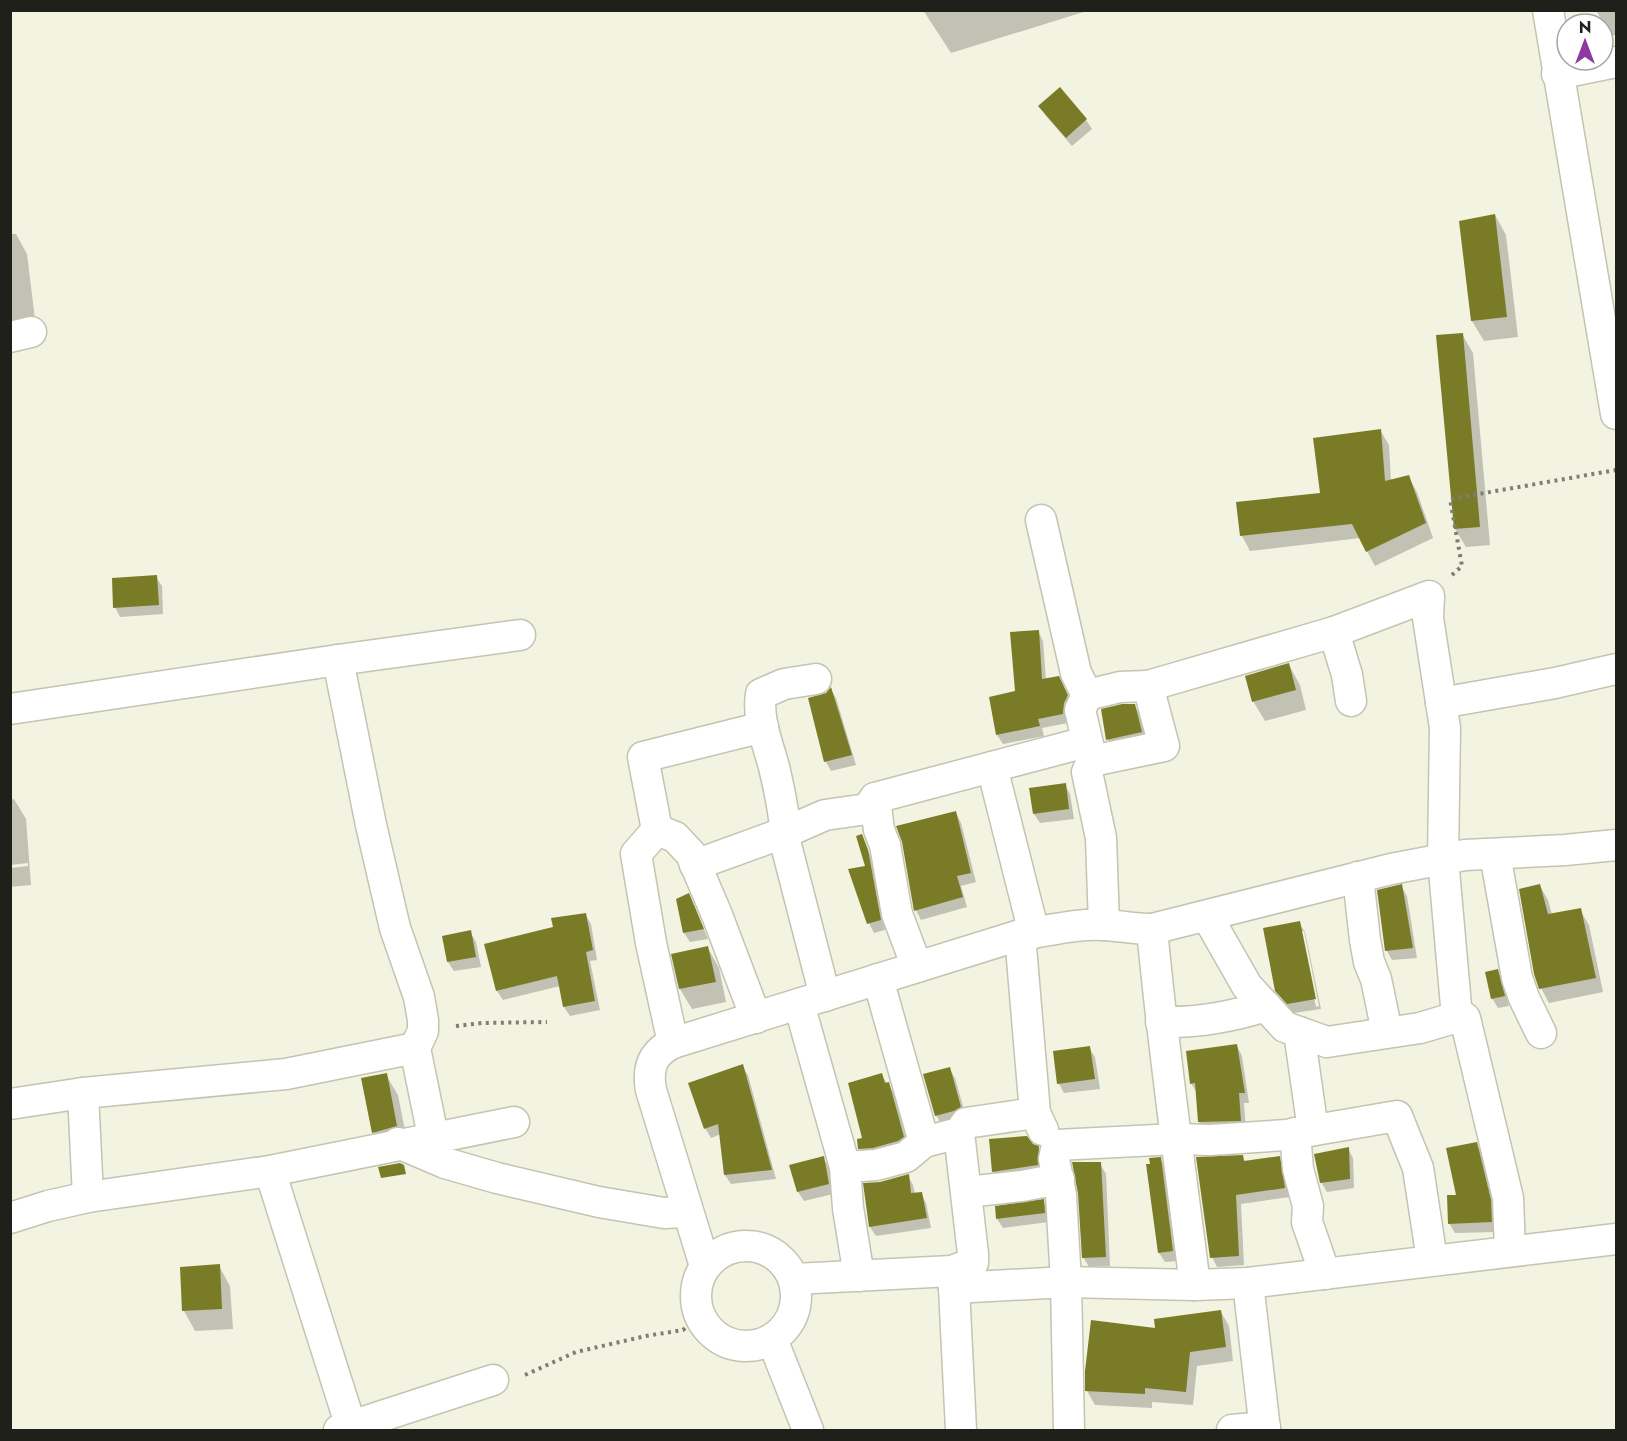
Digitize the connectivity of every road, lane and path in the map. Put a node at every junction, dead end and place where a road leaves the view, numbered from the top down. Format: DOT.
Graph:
graph roads {
  1 [pos="1548,10"];
  2 [pos="1617,62"];
  3 [pos="1557,74"];
  4 [pos="1617,414"];
  5 [pos="1617,470"];
  6 [pos="1041,520"];
  7 [pos="1462,566"];
  8 [pos="1334,632"];
  9 [pos="520,635"];
  10 [pos="338,660"];
  11 [pos="1617,669"];
  12 [pos="816,678"];
  13 [pos="1148,686"];
  14 [pos="1087,695"];
  15 [pos="1351,701"];
  16 [pos="1441,703"];
  17 [pos="10,709"];
  18 [pos="763,728"];
  19 [pos="1089,751"];
  20 [pos="992,767"];
  21 [pos="875,798"];
  22 [pos="657,830"];
  23 [pos="786,832"];
  24 [pos="1617,845"];
  25 [pos="1495,854"];
  26 [pos="1443,859"];
  27 [pos="695,865"];
  28 [pos="1358,877"];
  29 [pos="1207,916"];
  30 [pos="1104,925"];
  31 [pos="1152,929"];
  32 [pos="1027,934"];
  33 [pos="917,967"];
  34 [pos="878,979"];
  35 [pos="812,1000"];
  36 [pos="1266,1006"];
  37 [pos="1457,1017"];
  38 [pos="756,1018"];
  39 [pos="547,1022"];
  40 [pos="1161,1022"];
  41 [pos="1299,1032"];
  42 [pos="1387,1032"];
  43 [pos="1541,1033"];
  44 [pos="419,1039"];
  45 [pos="673,1043"];
  46 [pos="83,1093"];
  47 [pos="10,1104"];
  48 [pos="1035,1113"];
  49 [pos="514,1122"];
  50 [pos="1304,1132"];
  51 [pos="959,1133"];
  52 [pos="433,1136"];
  53 [pos="1176,1139"];
  54 [pos="924,1142"];
  55 [pos="398,1143"];
  56 [pos="1057,1145"];
  57 [pos="845,1167"];
  58 [pos="270,1171"];
  59 [pos="1059,1179"];
  60 [pos="967,1192"];
  61 [pos="88,1197"];
  62 [pos="688,1212"];
  63 [pos="10,1218"];
  64 [pos="1617,1239"];
  65 [pos="1510,1251"];
  66 [pos="1432,1260"];
  67 [pos="705,1266"];
  68 [pos="1325,1274"];
  69 [pos="859,1276"];
  70 [pos="794,1278"];
  71 [pos="953,1279"];
  72 [pos="1066,1282"];
  73 [pos="1248,1283"];
  74 [pos="1195,1285"];
  75 [pos="699,1314"];
  76 [pos="772,1339"];
  77 [pos="493,1380"];
  78 [pos="1265,1429"];
  79 [pos="347,1430"];
  80 [pos="808,1431"];
  81 [pos="961,1431"];
  82 [pos="1070,1431"];
  83 [pos="1232,1431"];
  1 -- 3 [label="street"];
  2 -- 3 [label="street"];
  3 -- 4 [label="street"];
  5 -- 7 [label="path"];
  6 -- 14 [label="street"];
  8 -- 13 [label="street"];
  8 -- 15 [label="street"];
  8 -- 16 [label="street"];
  9 -- 10 [label="street"];
  10 -- 17 [label="street"];
  10 -- 44 [label="street"];
  11 -- 16 [label="street"];
  12 -- 18 [label="street"];
  13 -- 14 [label="street"];
  13 -- 19 [label="street"];
  14 -- 19 [label="street"];
  16 -- 26 [label="street"];
  18 -- 22 [label="street"];
  18 -- 23 [label="street"];
  19 -- 20 [label="street"];
  19 -- 30 [label="street"];
  20 -- 21 [label="street"];
  20 -- 32 [label="street"];
  21 -- 23 [label="street"];
  21 -- 33 [label="street"];
  22 -- 27 [label="street"];
  22 -- 45 [label="street"];
  23 -- 27 [label="street"];
  23 -- 35 [label="street"];
  24 -- 25 [label="street"];
  25 -- 26 [label="street"];
  25 -- 43 [label="street"];
  26 -- 28 [label="street"];
  26 -- 37 [label="street"];
  27 -- 38 [label="street"];
  28 -- 29 [label="street"];
  28 -- 42 [label="street"];
  29 -- 31 [label="street"];
  29 -- 36 [label="street"];
  30 -- 31 [label="street"];
  30 -- 32 [label="street"];
  31 -- 40 [label="street"];
  32 -- 33 [label="street"];
  32 -- 48 [label="street"];
  33 -- 34 [label="street"];
  34 -- 35 [label="street"];
  34 -- 54 [label="street"];
  35 -- 38 [label="street"];
  35 -- 57 [label="street"];
  36 -- 40 [label="street"];
  36 -- 41 [label="street"];
  37 -- 42 [label="street"];
  37 -- 65 [label="street"];
  38 -- 45 [label="street"];
  39 -- 44 [label="path"];
  40 -- 53 [label="street"];
  41 -- 42 [label="street"];
  41 -- 50 [label="street"];
  44 -- 46 [label="street"];
  44 -- 52 [label="street"];
  45 -- 62 [label="street"];
  46 -- 47 [label="street"];
  46 -- 61 [label="street"];
  48 -- 51 [label="street"];
  48 -- 56 [label="street"];
  49 -- 52 [label="street"];
  50 -- 53 [label="street"];
  50 -- 66 [label="street"];
  50 -- 68 [label="street"];
  51 -- 54 [label="street"];
  51 -- 60 [label="street"];
  52 -- 55 [label="street"];
  53 -- 56 [label="street"];
  53 -- 74 [label="street"];
  54 -- 57 [label="street"];
  55 -- 58 [label="street"];
  55 -- 62 [label="street"];
  56 -- 59 [label="street"];
  57 -- 69 [label="street"];
  58 -- 61 [label="street"];
  58 -- 79 [label="street"];
  59 -- 60 [label="street"];
  59 -- 72 [label="street"];
  60 -- 71 [label="street"];
  61 -- 63 [label="street"];
  62 -- 67 [label="street"];
  64 -- 65 [label="street"];
  65 -- 66 [label="street"];
  66 -- 68 [label="street"];
  67 -- 70 [label="street"];
  67 -- 75 [label="street"];
  68 -- 73 [label="street"];
  69 -- 70 [label="street"];
  69 -- 71 [label="street"];
  70 -- 76 [label="street"];
  71 -- 72 [label="street"];
  71 -- 81 [label="street"];
  72 -- 74 [label="street"];
  72 -- 82 [label="street"];
  73 -- 74 [label="street"];
  73 -- 78 [label="street"];
  75 -- 76 [label="street"];
  75 -- 77 [label="path"];
  76 -- 80 [label="street"];
  77 -- 79 [label="street"];
  78 -- 83 [label="street"];
}
